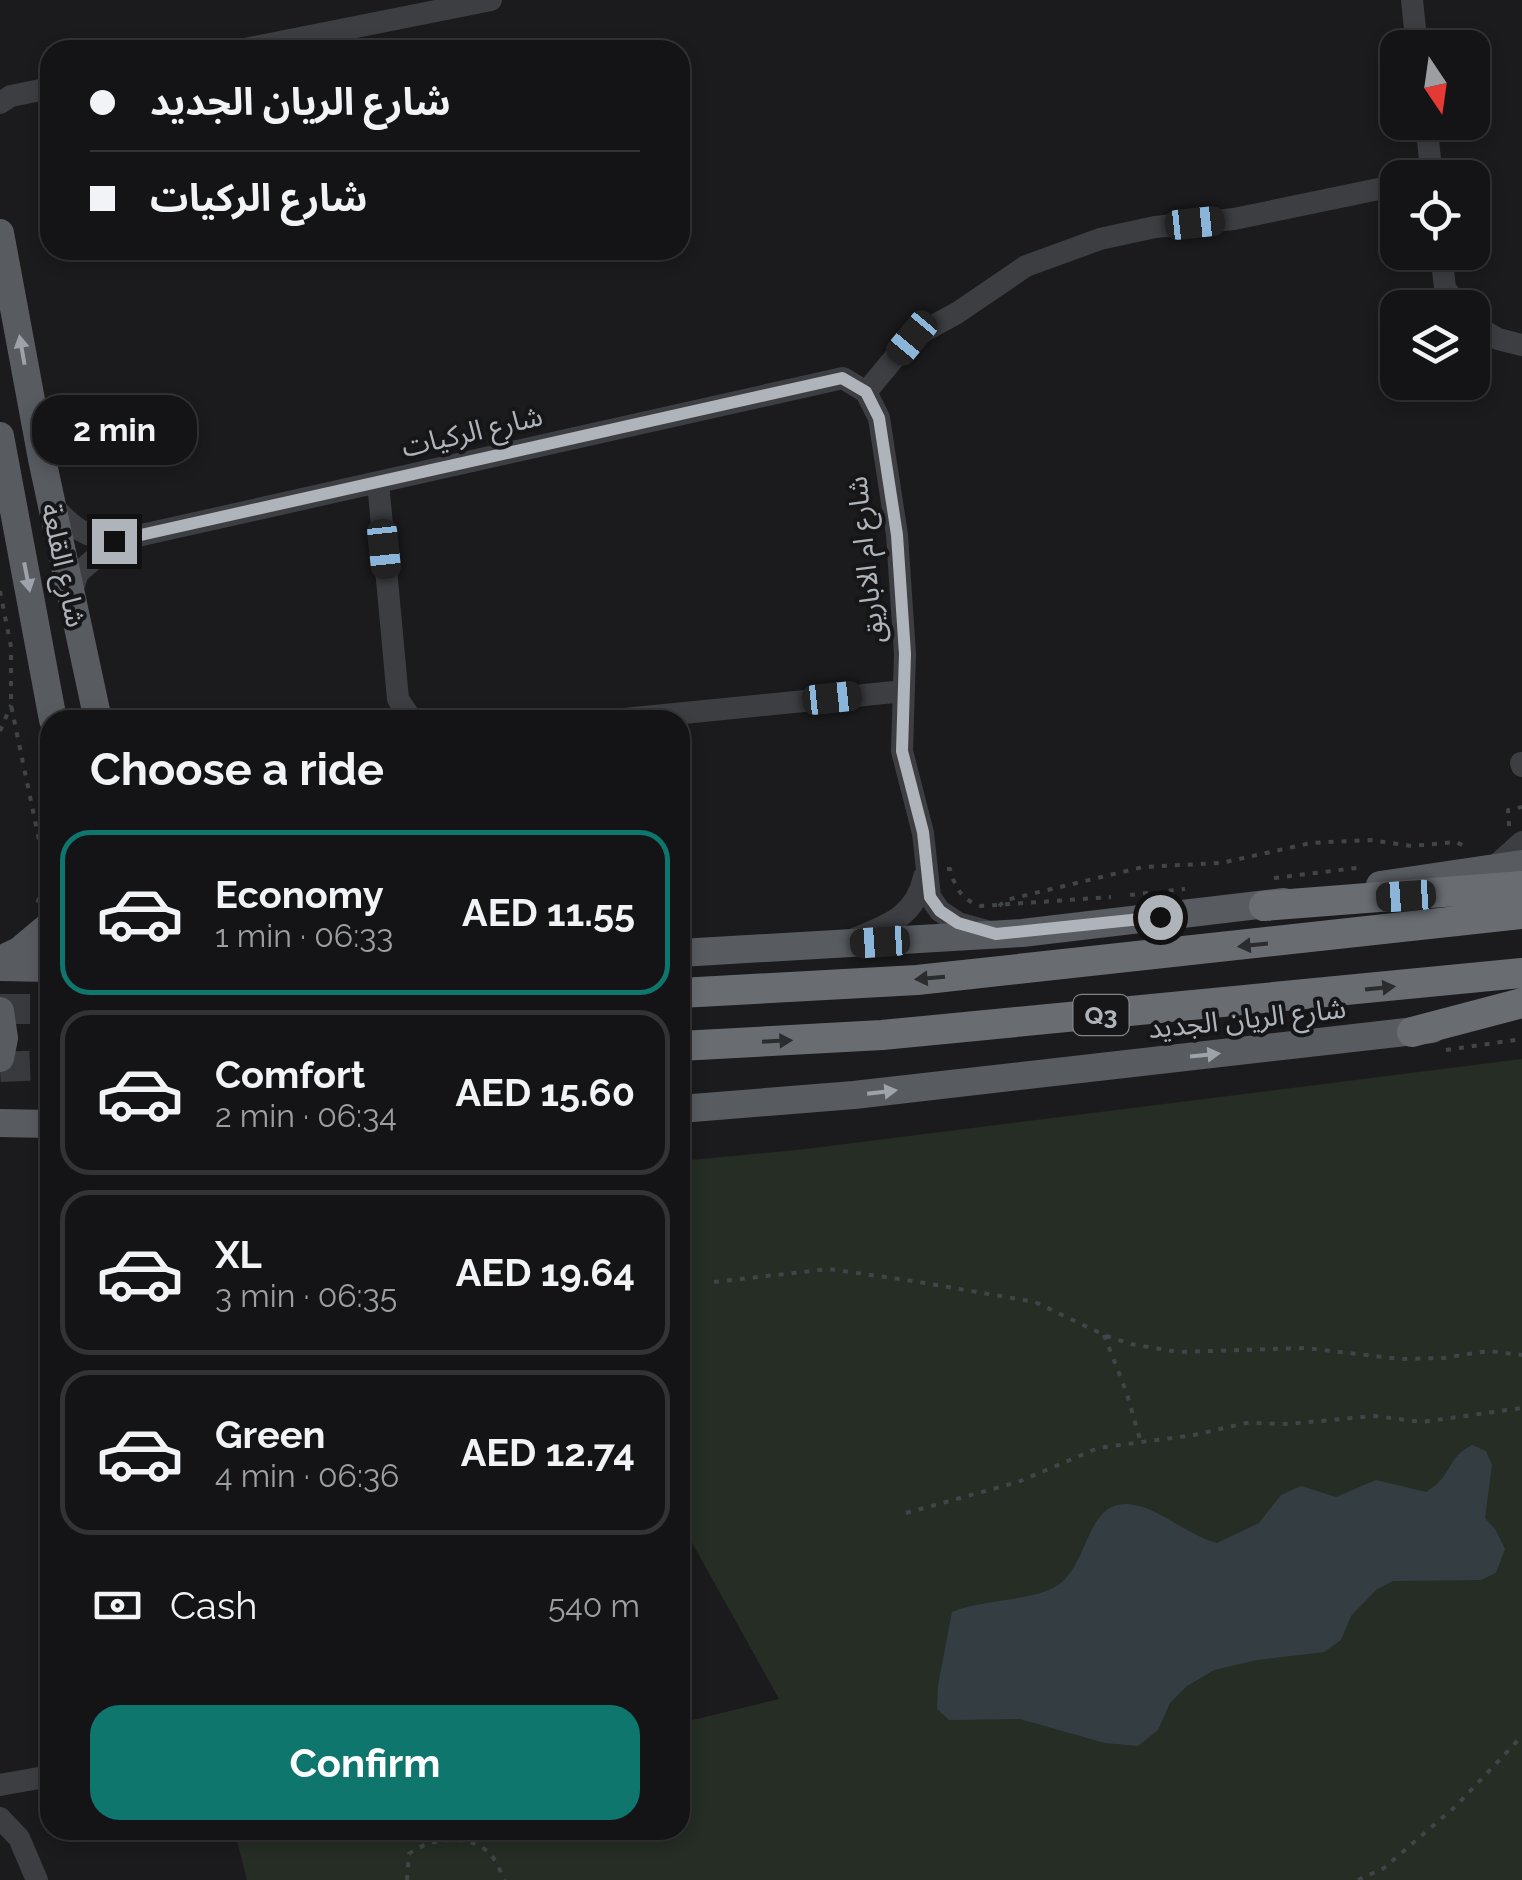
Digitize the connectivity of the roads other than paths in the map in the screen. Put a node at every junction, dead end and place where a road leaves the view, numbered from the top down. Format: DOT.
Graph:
graph roads {
  1 [pos="1412,0"];
  2 [pos="484,1"];
  3 [pos="1415,30"];
  4 [pos="290,40"];
  5 [pos="40,90"];
  6 [pos="4,97"];
  7 [pos="1380,189"];
  8 [pos="0,233"];
  9 [pos="1490,334"];
  10 [pos="1522,344"];
  11 [pos="866,392"];
  12 [pos="0,436"];
  13 [pos="378,482"];
  14 [pos="6,499"];
  15 [pos="51,504"];
  16 [pos="114,541"];
  17 [pos="70,597"];
  18 [pos="904,691"];
  19 [pos="52,710"];
  20 [pos="96,710"];
  21 [pos="405,710"];
  22 [pos="690,712"];
  23 [pos="1511,839"];
  24 [pos="1522,864"];
  25 [pos="1493,868"];
  26 [pos="926,869"];
  27 [pos="1522,886"];
  28 [pos="1263,893"];
  29 [pos="1522,914"];
  30 [pos="40,920"];
  31 [pos="997,920"];
  32 [pos="841,944"];
  33 [pos="690,952"];
  34 [pos="0,964"];
  35 [pos="40,967"];
  36 [pos="1522,973"];
  37 [pos="690,992"];
  38 [pos="1522,1003"];
  39 [pos="0,1012"];
  40 [pos="1522,1015"];
  41 [pos="1412,1032"];
  42 [pos="690,1045"];
  43 [pos="0,1058"];
  44 [pos="690,1108"];
  45 [pos="40,1121"];
  46 [pos="0,1123"];
  47 [pos="40,1778"];
  48 [pos="0,1785"];
  49 [pos="0,1818"];
  50 [pos="36,1880"];
  1 -- 3 [label="street"];
  2 -- 4 [label="street"];
  5 -- 6 [label="street"];
  7 -- 11 [label="street"];
  15 -- 8 [label="main road, شارع القلعة, one-way"];
  9 -- 10 [label="street"];
  11 -- 13 [label="street, شارع الركيات"];
  11 -- 18 [label="street, شارع ام الاباريق"];
  12 -- 14 [label="main road, شارع القلعة"];
  13 -- 16 [label="street, شارع الركيات"];
  13 -- 21 [label="street"];
  14 -- 19 [label="main road, شارع القلعة, one-way"];
  15 -- 16 [label="street"];
  15 -- 17 [label="main road, شارع القلعة"];
  16 -- 17 [label="street"];
  17 -- 20 [label="main road, شارع القلعة"];
  18 -- 22 [label="street"];
  18 -- 26 [label="street, شارع ام الاباريق"];
  23 -- 25 [label="street"];
  24 -- 25 [label="main road"];
  25 -- 28 [label="main road"];
  26 -- 31 [label="street, شارع ام الاباريق"];
  26 -- 32 [label="street"];
  27 -- 28 [label="highway"];
  28 -- 31 [label="main road"];
  29 -- 37 [label="highway, Q3, one-way"];
  30 -- 34 [label="main road"];
  31 -- 32 [label="main road"];
  32 -- 33 [label="main road"];
  34 -- 35 [label="main road"];
  42 -- 36 [label="highway, شارع الريان الجديد / Q3, one-way"];
  38 -- 41 [label="highway"];
  39 -- 43 [label="main road"];
  40 -- 41 [label="main road, شارع الريان الجديد"];
  44 -- 41 [label="main road, شارع الريان الجديد, one-way"];
  45 -- 46 [label="main road"];
  47 -- 48 [label="street"];
  49 -- 50 [label="street"];
}
